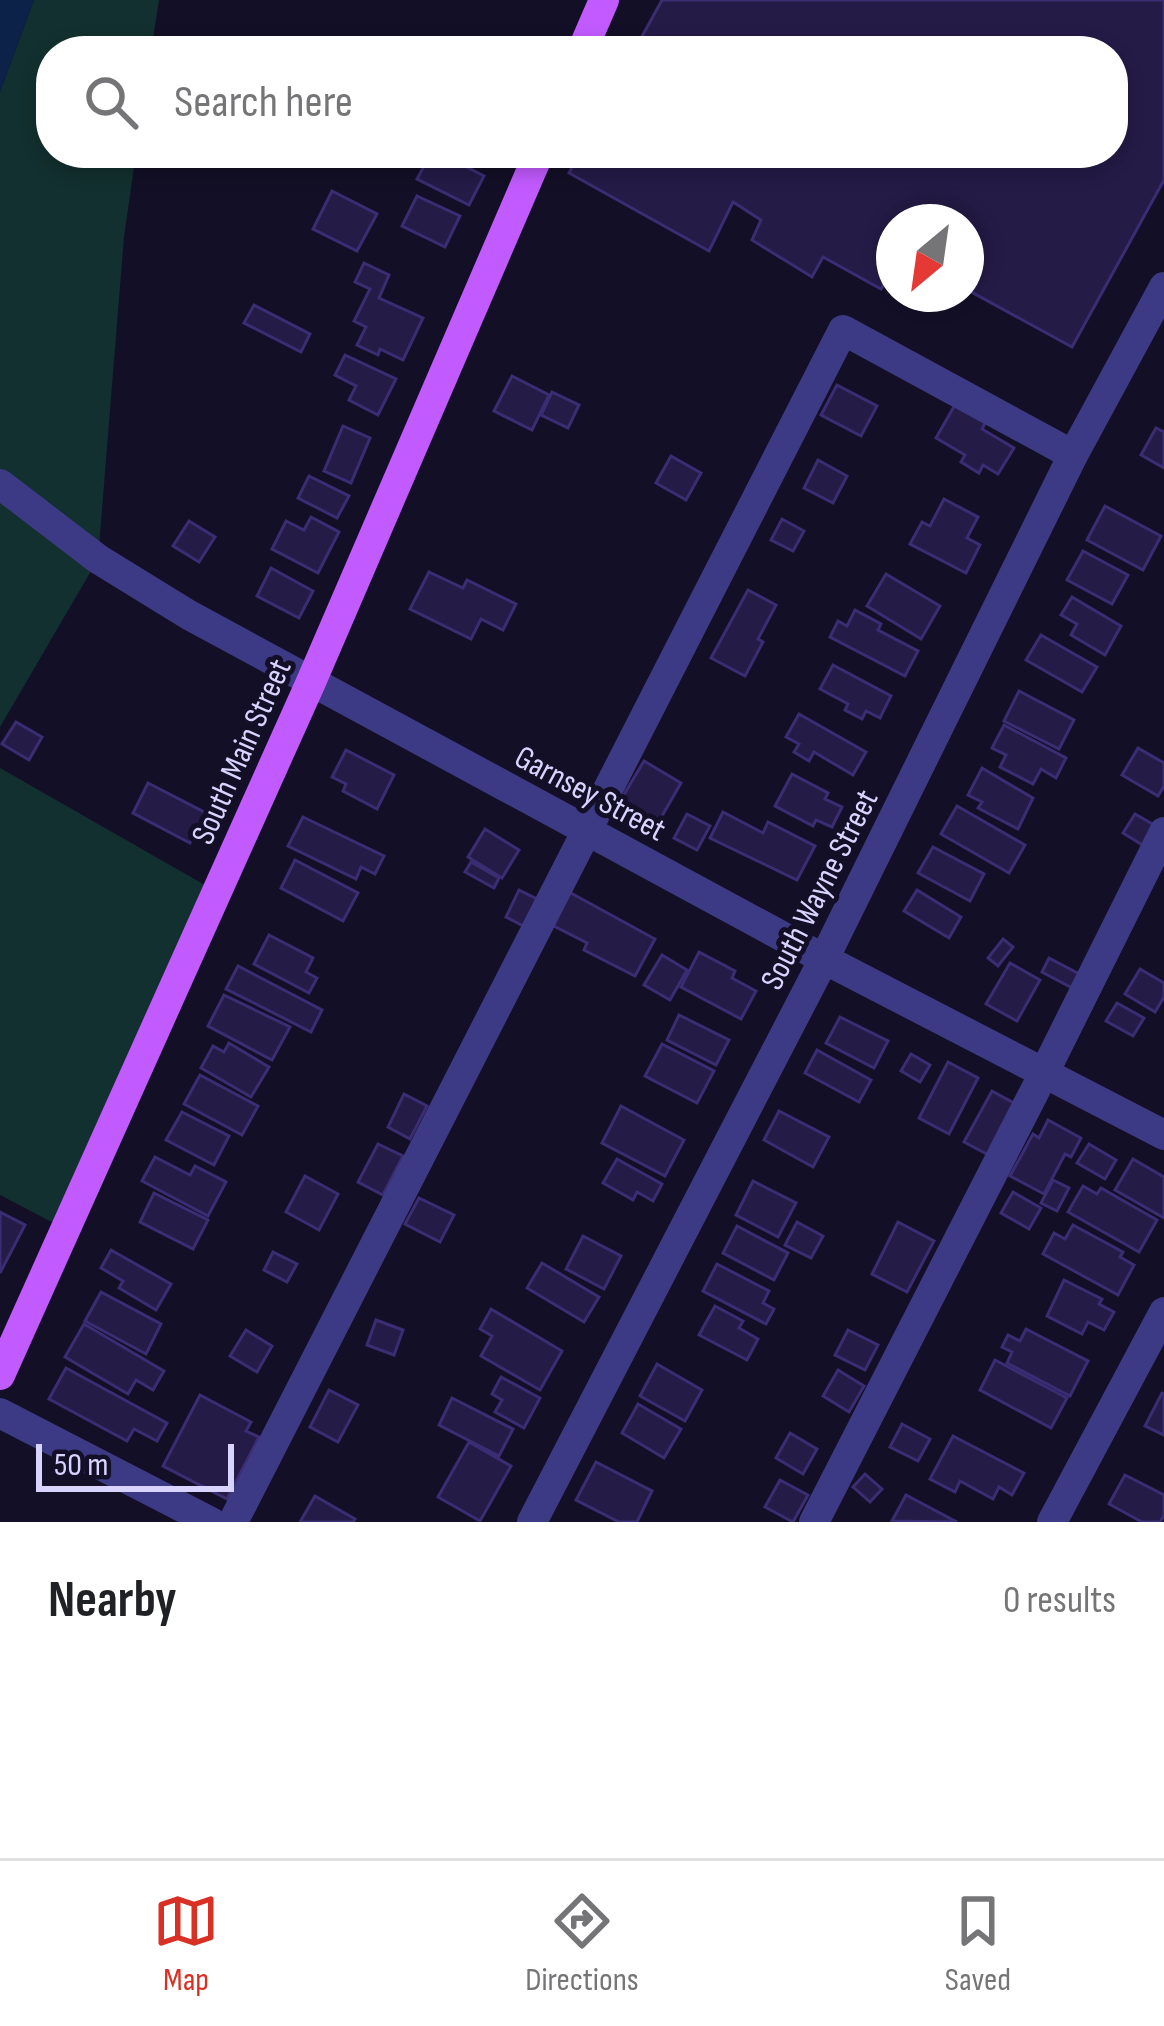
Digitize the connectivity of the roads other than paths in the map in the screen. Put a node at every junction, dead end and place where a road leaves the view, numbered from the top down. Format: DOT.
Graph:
graph roads {
  1 [pos="604,0"];
  2 [pos="588,36"];
  3 [pos="532,168"];
  4 [pos="1164,287"];
  5 [pos="1073,455"];
  6 [pos="0,484"];
  7 [pos="311,682"];
  8 [pos="587,830"];
  9 [pos="1164,832"];
  10 [pos="824,959"];
  11 [pos="1044,1073"];
  12 [pos="1164,1135"];
  13 [pos="1164,1312"];
  14 [pos="0,1376"];
  15 [pos="0,1413"];
  16 [pos="211,1522"];
  17 [pos="232,1522"];
  18 [pos="532,1522"];
  19 [pos="814,1522"];
  20 [pos="1052,1522"];
  1 -- 2 [label="main road"];
  3 -- 7 [label="main road, South Main Street"];
  4 -- 5 [label="street, South Wayne Street"];
  5 -- 8 [label="street"];
  5 -- 10 [label="street, South Wayne Street"];
  6 -- 7 [label="street, Garnsey Street"];
  7 -- 8 [label="street, Garnsey Street"];
  7 -- 14 [label="main road, South Main Street"];
  8 -- 10 [label="street, Garnsey Street"];
  8 -- 17 [label="street"];
  9 -- 11 [label="street"];
  10 -- 11 [label="street, Garnsey Street"];
  10 -- 18 [label="street, South Wayne Street"];
  11 -- 12 [label="street, Garnsey Street"];
  11 -- 19 [label="street"];
  13 -- 20 [label="street"];
  15 -- 16 [label="street"];
}
